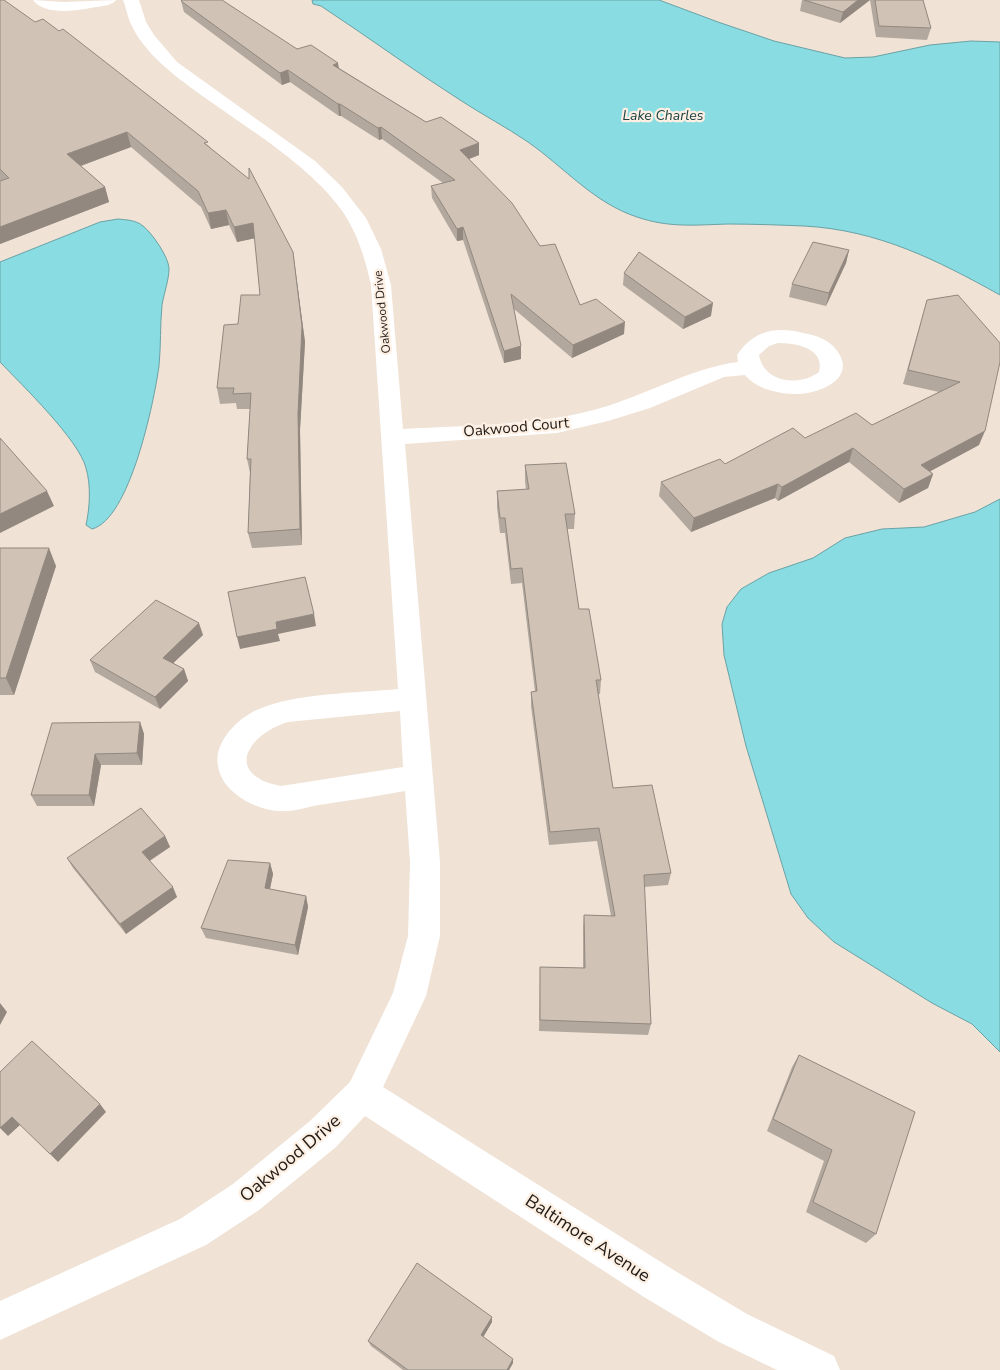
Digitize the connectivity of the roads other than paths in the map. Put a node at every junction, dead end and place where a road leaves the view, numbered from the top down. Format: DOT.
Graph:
graph roads {
  1 [pos="41,0"];
  2 [pos="108,0"];
  3 [pos="131,0"];
  4 [pos="751,367"];
  5 [pos="393,437"];
  6 [pos="413,700"];
  7 [pos="419,777"];
  8 [pos="362,1094"];
  9 [pos="0,1321"];
  10 [pos="820,1370"];
  1 -- 2 [label="street"];
  3 -- 5 [label="street, Oakwood Drive"];
  4 -- 5 [label="street, Oakwood Court"];
  5 -- 6 [label="street, Oakwood Drive"];
  6 -- 7 [label="street, Oakwood Drive"];
  6 -- 7 [label="street"];
  7 -- 8 [label="street, Oakwood Drive"];
  8 -- 9 [label="street, Oakwood Drive"];
  8 -- 10 [label="street, Baltimore Avenue"];
}
